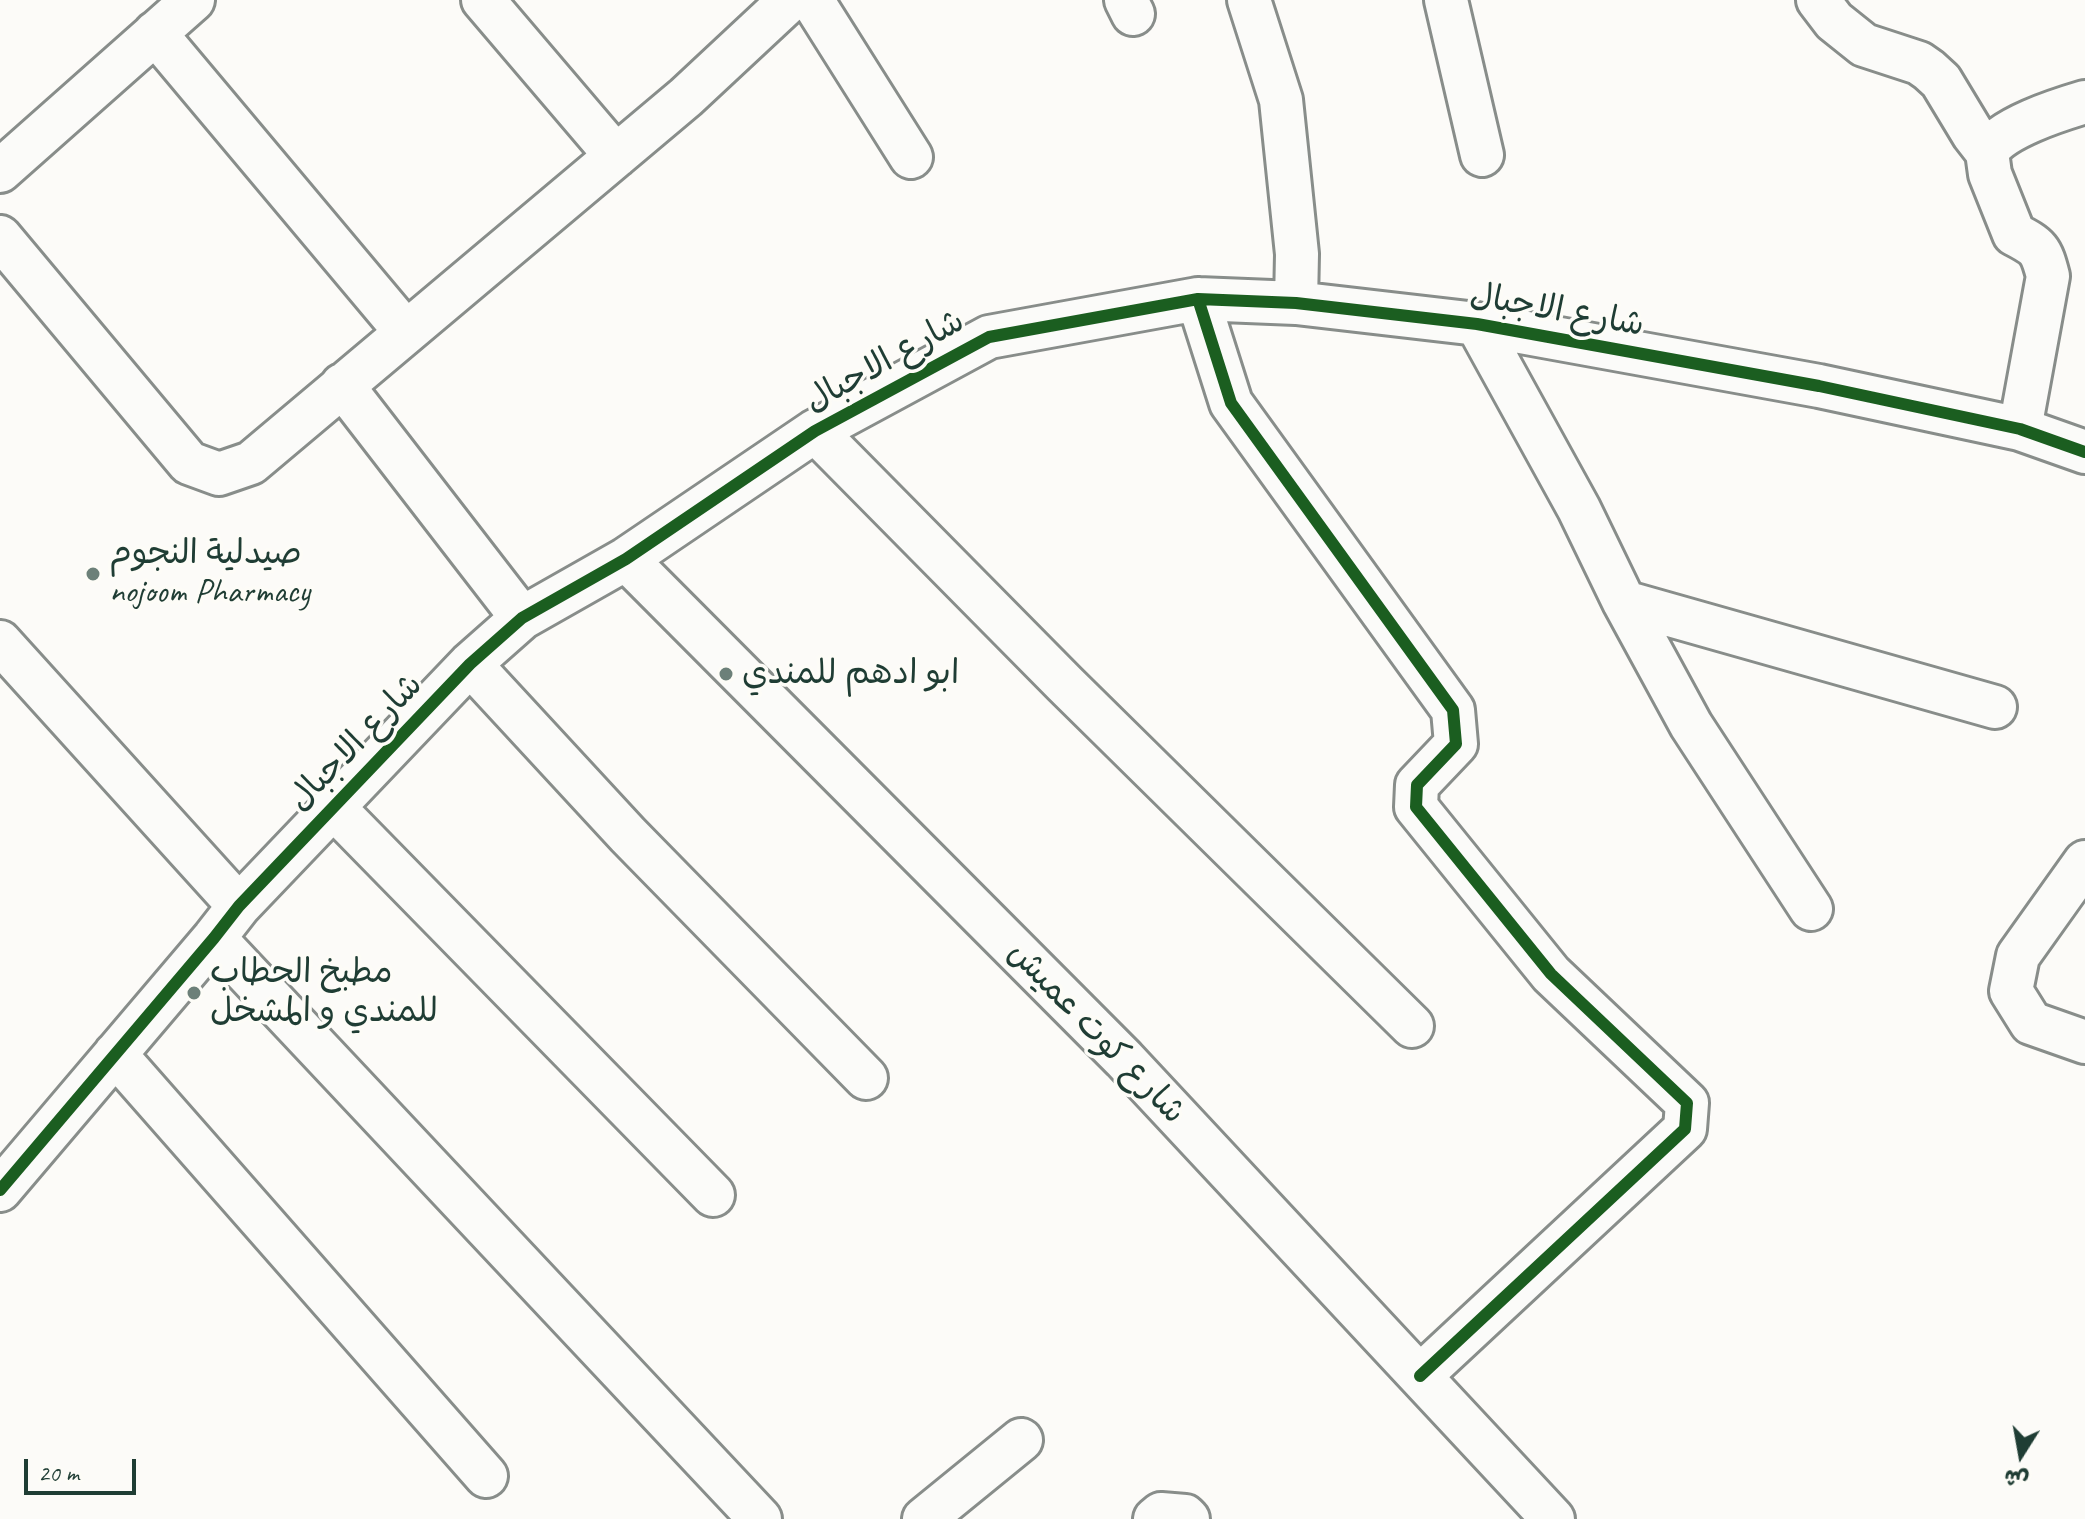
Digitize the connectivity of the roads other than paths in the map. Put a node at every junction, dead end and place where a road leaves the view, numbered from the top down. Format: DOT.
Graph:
graph roads {
  1 [pos="193,0"];
  2 [pos="483,0"];
  3 [pos="790,0"];
  4 [pos="812,0"];
  5 [pos="1249,0"];
  6 [pos="1446,0"];
  7 [pos="1818,0"];
  8 [pos="155,33"];
  9 [pos="2085,102"];
  10 [pos="1987,152"];
  11 [pos="1482,155"];
  12 [pos="616,156"];
  13 [pos="911,157"];
  14 [pos="0,171"];
  15 [pos="0,237"];
  16 [pos="1198,299"];
  17 [pos="1296,303"];
  18 [pos="1477,324"];
  19 [pos="405,331"];
  20 [pos="342,385"];
  21 [pos="2020,429"];
  22 [pos="815,431"];
  23 [pos="2085,452"];
  24 [pos="626,559"];
  25 [pos="1624,602"];
  26 [pos="522,618"];
  27 [pos="0,642"];
  28 [pos="470,664"];
  29 [pos="1995,707"];
  30 [pos="333,807"];
  31 [pos="2085,862"];
  32 [pos="239,906"];
  33 [pos="1811,909"];
  34 [pos="214,938"];
  35 [pos="1412,1026"];
  36 [pos="2085,1042"];
  37 [pos="115,1054"];
  38 [pos="866,1078"];
  39 [pos="0,1190"];
  40 [pos="713,1195"];
  41 [pos="1420,1376"];
  42 [pos="1021,1440"];
  43 [pos="486,1476"];
  44 [pos="760,1519"];
  45 [pos="924,1519"];
  46 [pos="1155,1519"];
  47 [pos="1188,1519"];
  48 [pos="1553,1519"];
  1 -- 8 [label="street"];
  2 -- 12 [label="street"];
  3 -- 12 [label="street"];
  4 -- 13 [label="street"];
  5 -- 17 [label="street"];
  6 -- 11 [label="street"];
  7 -- 10 [label="street"];
  8 -- 14 [label="street"];
  8 -- 19 [label="street"];
  9 -- 10 [label="street"];
  10 -- 21 [label="street"];
  12 -- 19 [label="street"];
  15 -- 20 [label="street"];
  16 -- 17 [label="street, شارع الاجبال"];
  16 -- 22 [label="street, شارع الاجبال"];
  16 -- 41 [label="street"];
  17 -- 18 [label="street, شارع الاجبال"];
  18 -- 21 [label="street, شارع الاجبال"];
  18 -- 25 [label="street"];
  19 -- 20 [label="street"];
  20 -- 26 [label="street"];
  21 -- 23 [label="street, شارع الاجبال"];
  22 -- 24 [label="street, شارع الاجبال"];
  22 -- 35 [label="street"];
  24 -- 26 [label="street, شارع الاجبال"];
  24 -- 41 [label="street, شارع كوت عميش"];
  25 -- 29 [label="street"];
  25 -- 33 [label="street"];
  26 -- 28 [label="street, شارع الاجبال"];
  27 -- 32 [label="street"];
  28 -- 30 [label="street, شارع الاجبال"];
  28 -- 38 [label="street"];
  30 -- 32 [label="street, شارع الاجبال"];
  30 -- 40 [label="street"];
  31 -- 36 [label="street"];
  32 -- 34 [label="street, شارع الاجبال"];
  34 -- 37 [label="street, شارع الاجبال"];
  34 -- 44 [label="street"];
  37 -- 39 [label="street, شارع الاجبال"];
  37 -- 43 [label="street"];
  41 -- 48 [label="street, شارع كوت عميش"];
  42 -- 45 [label="street"];
  46 -- 47 [label="street"];
}
